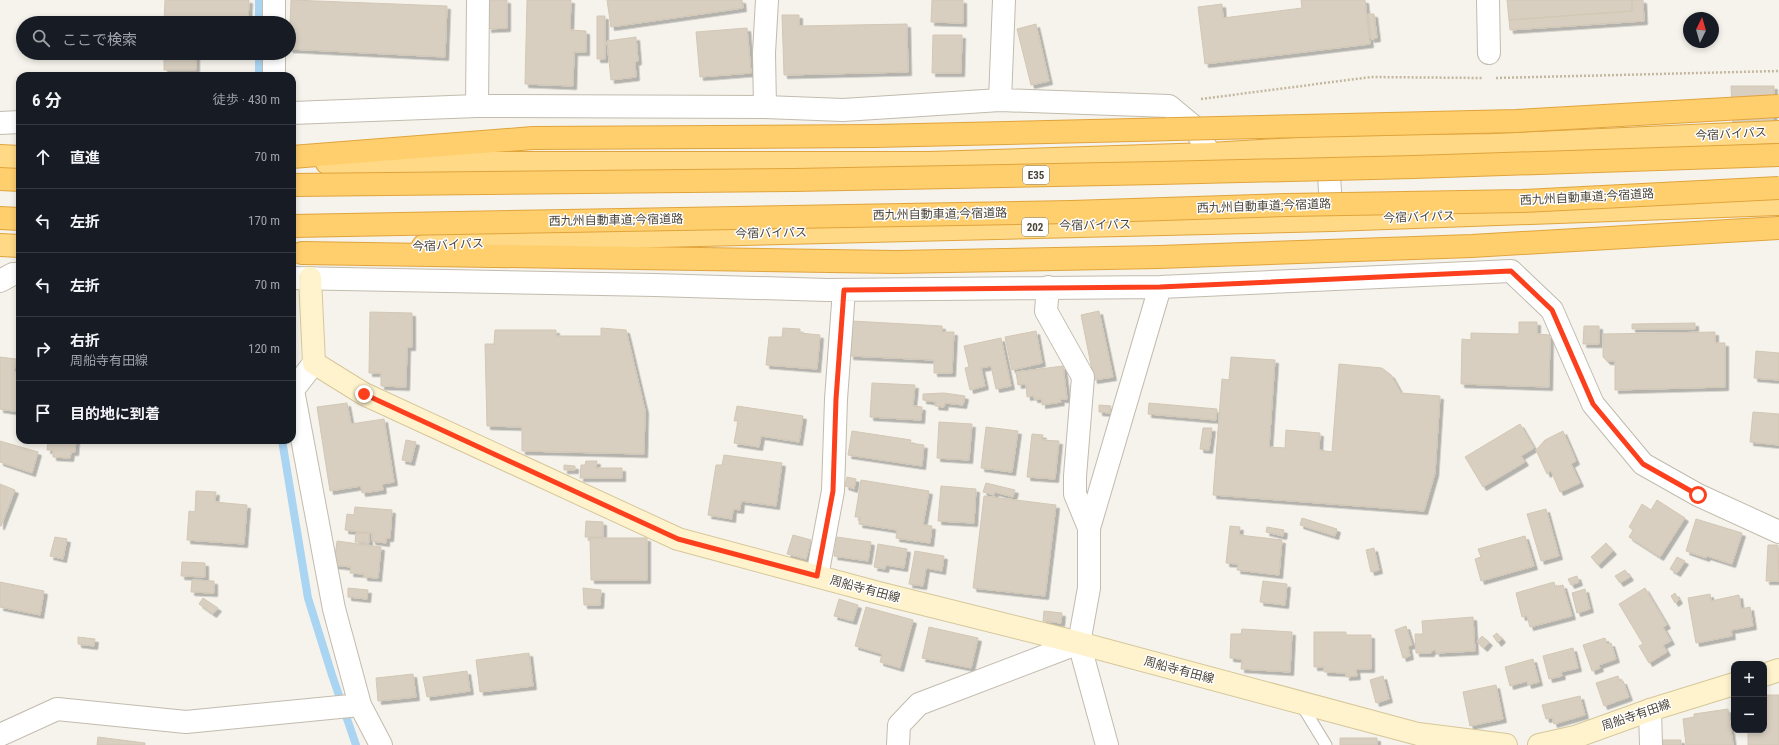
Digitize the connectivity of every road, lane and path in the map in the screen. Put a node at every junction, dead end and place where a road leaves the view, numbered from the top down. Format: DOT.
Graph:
graph roads {
  1 [pos="274,0"];
  2 [pos="478,0"];
  3 [pos="767,0"];
  4 [pos="1004,0"];
  5 [pos="1488,0"];
  6 [pos="274,16"];
  7 [pos="1489,53"];
  8 [pos="274,60"];
  9 [pos="274,72"];
  10 [pos="1000,100"];
  11 [pos="477,106"];
  12 [pos="1779,106"];
  13 [pos="765,107"];
  14 [pos="296,112"];
  15 [pos="16,122"];
  16 [pos="0,124"];
  17 [pos="1779,132"];
  18 [pos="1327,147"];
  19 [pos="1210,154"];
  20 [pos="1779,155"];
  21 [pos="0,156"];
  22 [pos="16,157"];
  23 [pos="296,157"];
  24 [pos="296,163"];
  25 [pos="0,180"];
  26 [pos="16,180"];
  27 [pos="296,185"];
  28 [pos="1779,188"];
  29 [pos="1779,204"];
  30 [pos="0,218"];
  31 [pos="16,219"];
  32 [pos="1332,220"];
  33 [pos="296,226"];
  34 [pos="1779,228"];
  35 [pos="0,245"];
  36 [pos="16,246"];
  37 [pos="297,252"];
  38 [pos="16,274"];
  39 [pos="301,278"];
  40 [pos="0,281"];
  41 [pos="1048,287"];
  42 [pos="1160,287"];
  43 [pos="844,290"];
  44 [pos="314,362"];
  45 [pos="296,386"];
  46 [pos="296,406"];
  47 [pos="1089,528"];
  48 [pos="1779,532"];
  49 [pos="817,576"];
  50 [pos="1079,643"];
  51 [pos="1779,670"];
  52 [pos="1767,674"];
  53 [pos="1731,685"];
  54 [pos="1299,702"];
  55 [pos="360,705"];
  56 [pos="1650,710"];
  57 [pos="0,735"];
  58 [pos="380,745"];
  59 [pos="898,745"];
  60 [pos="1107,745"];
  61 [pos="1326,745"];
  62 [pos="1506,745"];
  63 [pos="1539,745"];
  64 [pos="1650,745"];
  1 -- 6 [label="street"];
  2 -- 11 [label="street"];
  3 -- 13 [label="street"];
  4 -- 10 [label="street"];
  5 -- 7 [label="street"];
  8 -- 9 [label="street"];
  10 -- 13 [label="street"];
  10 -- 19 [label="street"];
  11 -- 13 [label="street"];
  11 -- 14 [label="street"];
  12 -- 23 [label="highway, bridge"];
  15 -- 16 [label="street"];
  17 -- 18 [label="highway, 今宿バイパス"];
  18 -- 19 [label="highway, 今宿バイパス"];
  18 -- 32 [label="street"];
  19 -- 24 [label="highway, 今宿バイパス"];
  20 -- 27 [label="highway, E35, bridge"];
  21 -- 22 [label="highway"];
  25 -- 26 [label="highway"];
  28 -- 33 [label="highway, 西九州自動車道;今宿道路, bridge"];
  29 -- 32 [label="highway, 今宿バイパス / 202"];
  30 -- 31 [label="highway"];
  32 -- 37 [label="highway, 今宿バイパス / 202"];
  34 -- 37 [label="highway"];
  35 -- 36 [label="highway"];
  38 -- 40 [label="street"];
  39 -- 43 [label="street"];
  39 -- 44 [label="main road"];
  41 -- 42 [label="street"];
  41 -- 43 [label="street"];
  41 -- 47 [label="street"];
  42 -- 47 [label="street"];
  42 -- 48 [label="street"];
  43 -- 49 [label="street"];
  44 -- 45 [label="street"];
  44 -- 49 [label="main road, 周船寺有田線"];
  46 -- 55 [label="street"];
  47 -- 50 [label="street"];
  49 -- 50 [label="main road, 周船寺有田線"];
  50 -- 54 [label="main road, 周船寺有田線"];
  50 -- 59 [label="street"];
  50 -- 60 [label="street"];
  51 -- 52 [label="main road"];
  53 -- 56 [label="main road, 周船寺有田線"];
  54 -- 61 [label="lane"];
  54 -- 62 [label="main road, 周船寺有田線"];
  55 -- 57 [label="street"];
  55 -- 58 [label="street"];
  56 -- 63 [label="main road, 周船寺有田線"];
  56 -- 64 [label="street"];
}
